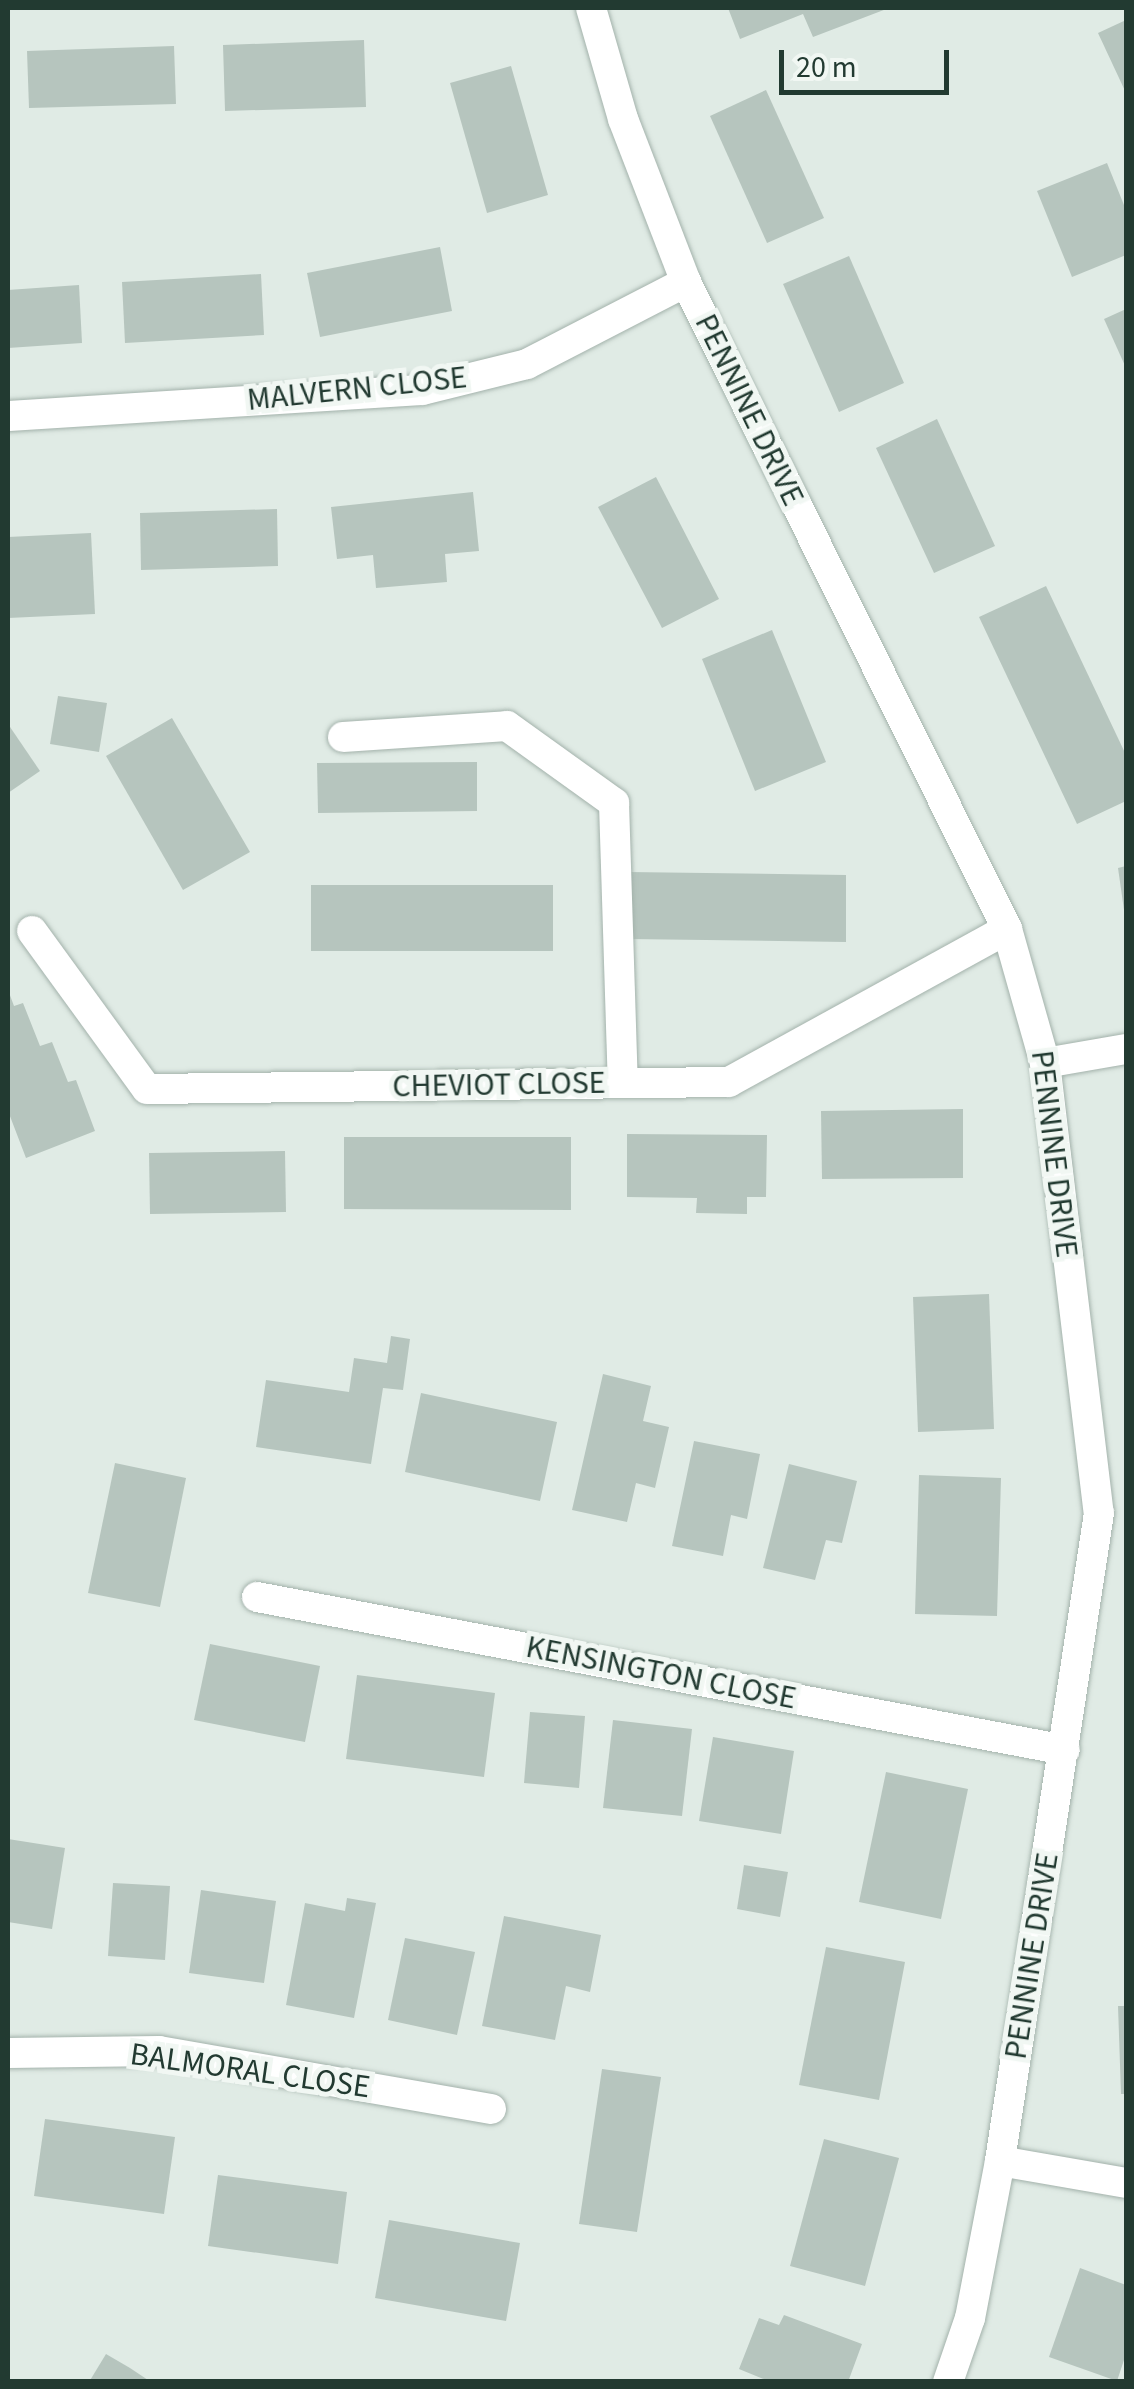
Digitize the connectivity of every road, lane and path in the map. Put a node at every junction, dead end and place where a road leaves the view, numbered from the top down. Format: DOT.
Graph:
graph roads {
  1 [pos="591,8"];
  2 [pos="686,282"];
  3 [pos="8,416"];
  4 [pos="343,736"];
  5 [pos="1007,930"];
  6 [pos="32,932"];
  7 [pos="1126,1049"];
  8 [pos="1045,1064"];
  9 [pos="623,1084"];
  10 [pos="1113,1512"];
  11 [pos="256,1596"];
  12 [pos="1065,1750"];
  13 [pos="8,2053"];
  14 [pos="491,2109"];
  15 [pos="1000,2161"];
  16 [pos="1126,2183"];
  17 [pos="948,2382"];
  1 -- 2 [label="street, PENNINE DRIVE"];
  2 -- 3 [label="street, MALVERN CLOSE"];
  2 -- 5 [label="street, PENNINE DRIVE"];
  4 -- 9 [label="street"];
  5 -- 8 [label="street, PENNINE DRIVE"];
  5 -- 9 [label="street, CHEVIOT CLOSE"];
  6 -- 9 [label="street, CHEVIOT CLOSE"];
  7 -- 8 [label="street"];
  8 -- 10 [label="street, PENNINE DRIVE"];
  10 -- 12 [label="street, PENNINE DRIVE"];
  11 -- 12 [label="street, KENSINGTON CLOSE"];
  12 -- 15 [label="street, PENNINE DRIVE"];
  13 -- 14 [label="street, BALMORAL CLOSE"];
  15 -- 16 [label="street"];
  15 -- 17 [label="street, PENNINE DRIVE"];
}
